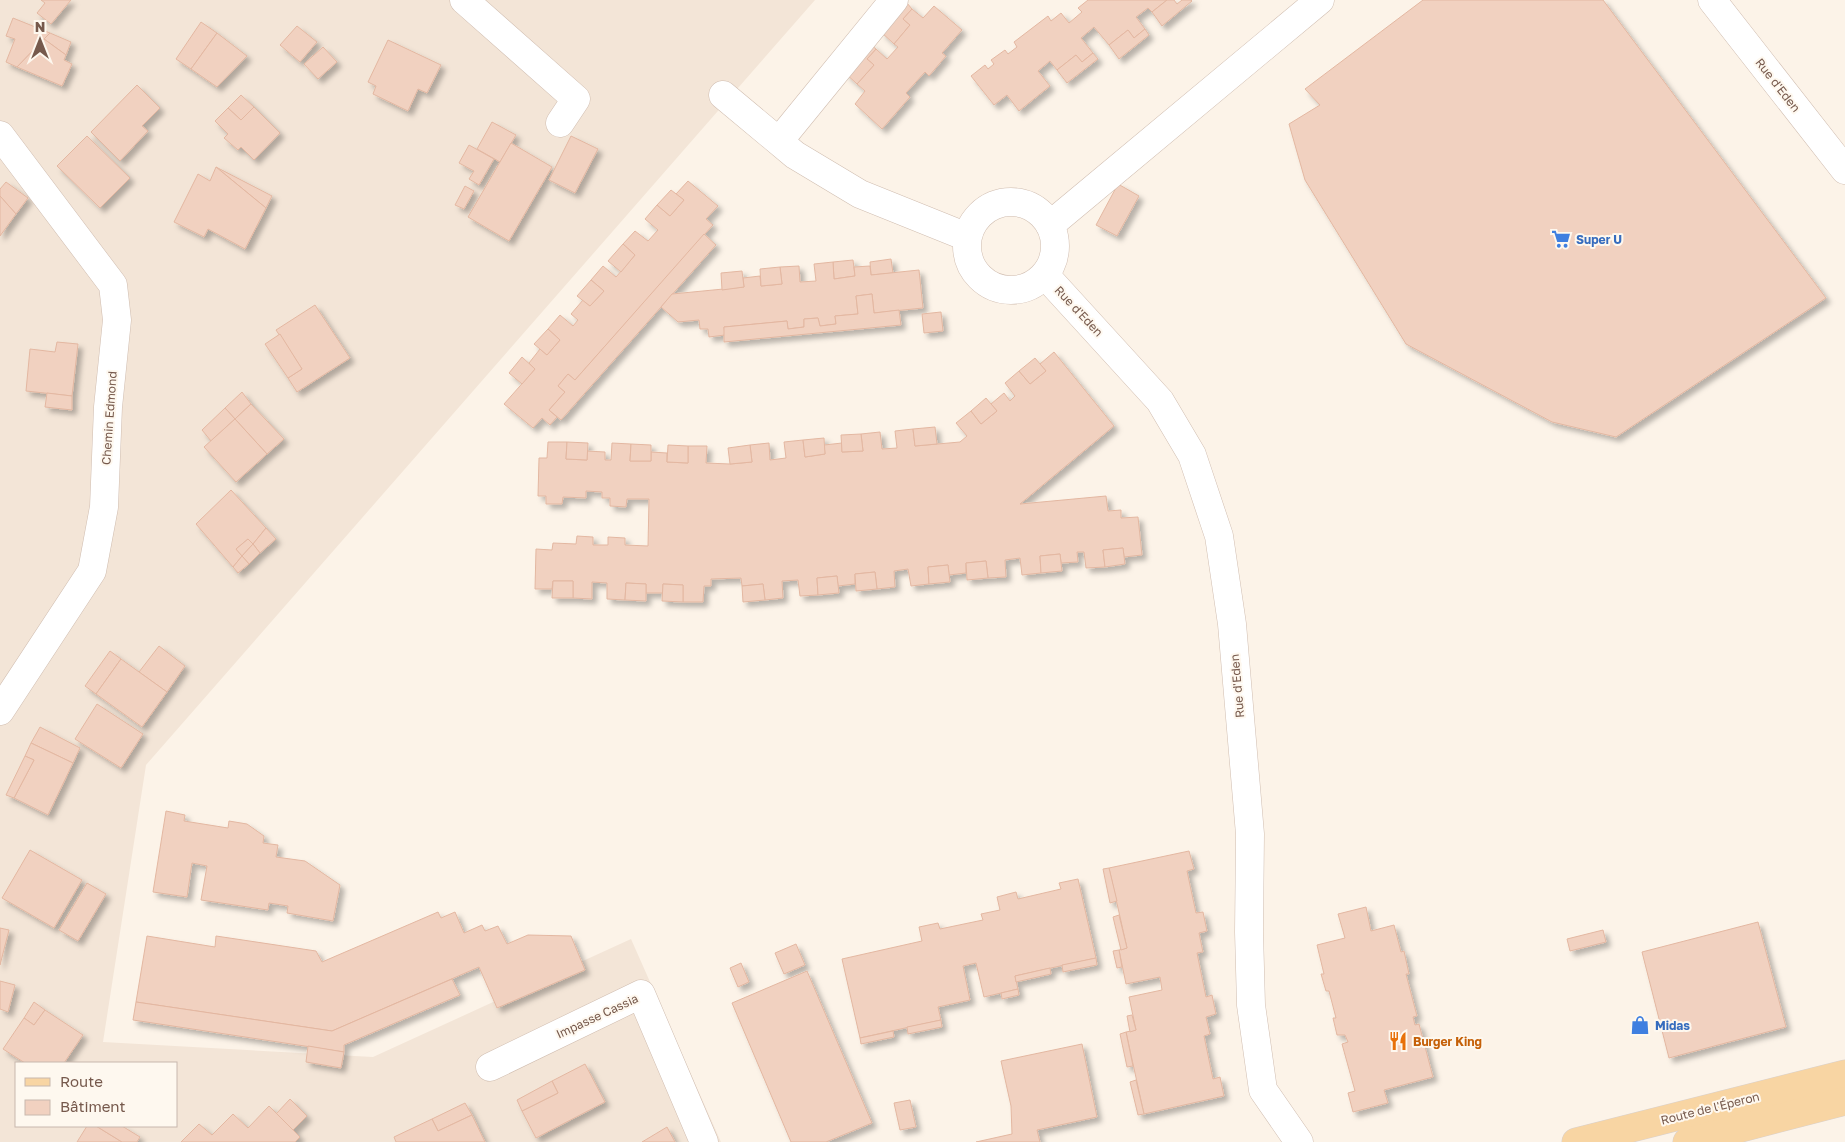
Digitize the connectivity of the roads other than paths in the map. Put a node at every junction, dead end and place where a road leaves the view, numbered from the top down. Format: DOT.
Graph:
graph roads {
  1 [pos="464,0"];
  2 [pos="894,0"];
  3 [pos="1320,0"];
  4 [pos="1712,0"];
  5 [pos="723,95"];
  6 [pos="560,123"];
  7 [pos="0,135"];
  8 [pos="779,141"];
  9 [pos="1845,170"];
  10 [pos="1050,224"];
  11 [pos="967,237"];
  12 [pos="1045,275"];
  13 [pos="0,710"];
  14 [pos="490,1067"];
  15 [pos="1845,1074"];
  16 [pos="1845,1101"];
  17 [pos="704,1142"];
  18 [pos="1299,1142"];
  19 [pos="1576,1142"];
  20 [pos="1687,1142"];
  1 -- 6 [label="street"];
  2 -- 8 [label="street"];
  3 -- 10 [label="street"];
  4 -- 9 [label="street, Rue d'Eden"];
  5 -- 8 [label="street"];
  7 -- 13 [label="street, Chemin Edmond"];
  8 -- 11 [label="street"];
  10 -- 11 [label="street"];
  10 -- 12 [label="street"];
  11 -- 12 [label="street"];
  12 -- 18 [label="street, Rue d'Eden"];
  14 -- 17 [label="street, Impasse Cassia"];
  15 -- 19 [label="main road, Route de l'Éperon"];
  16 -- 20 [label="main road"];
}
